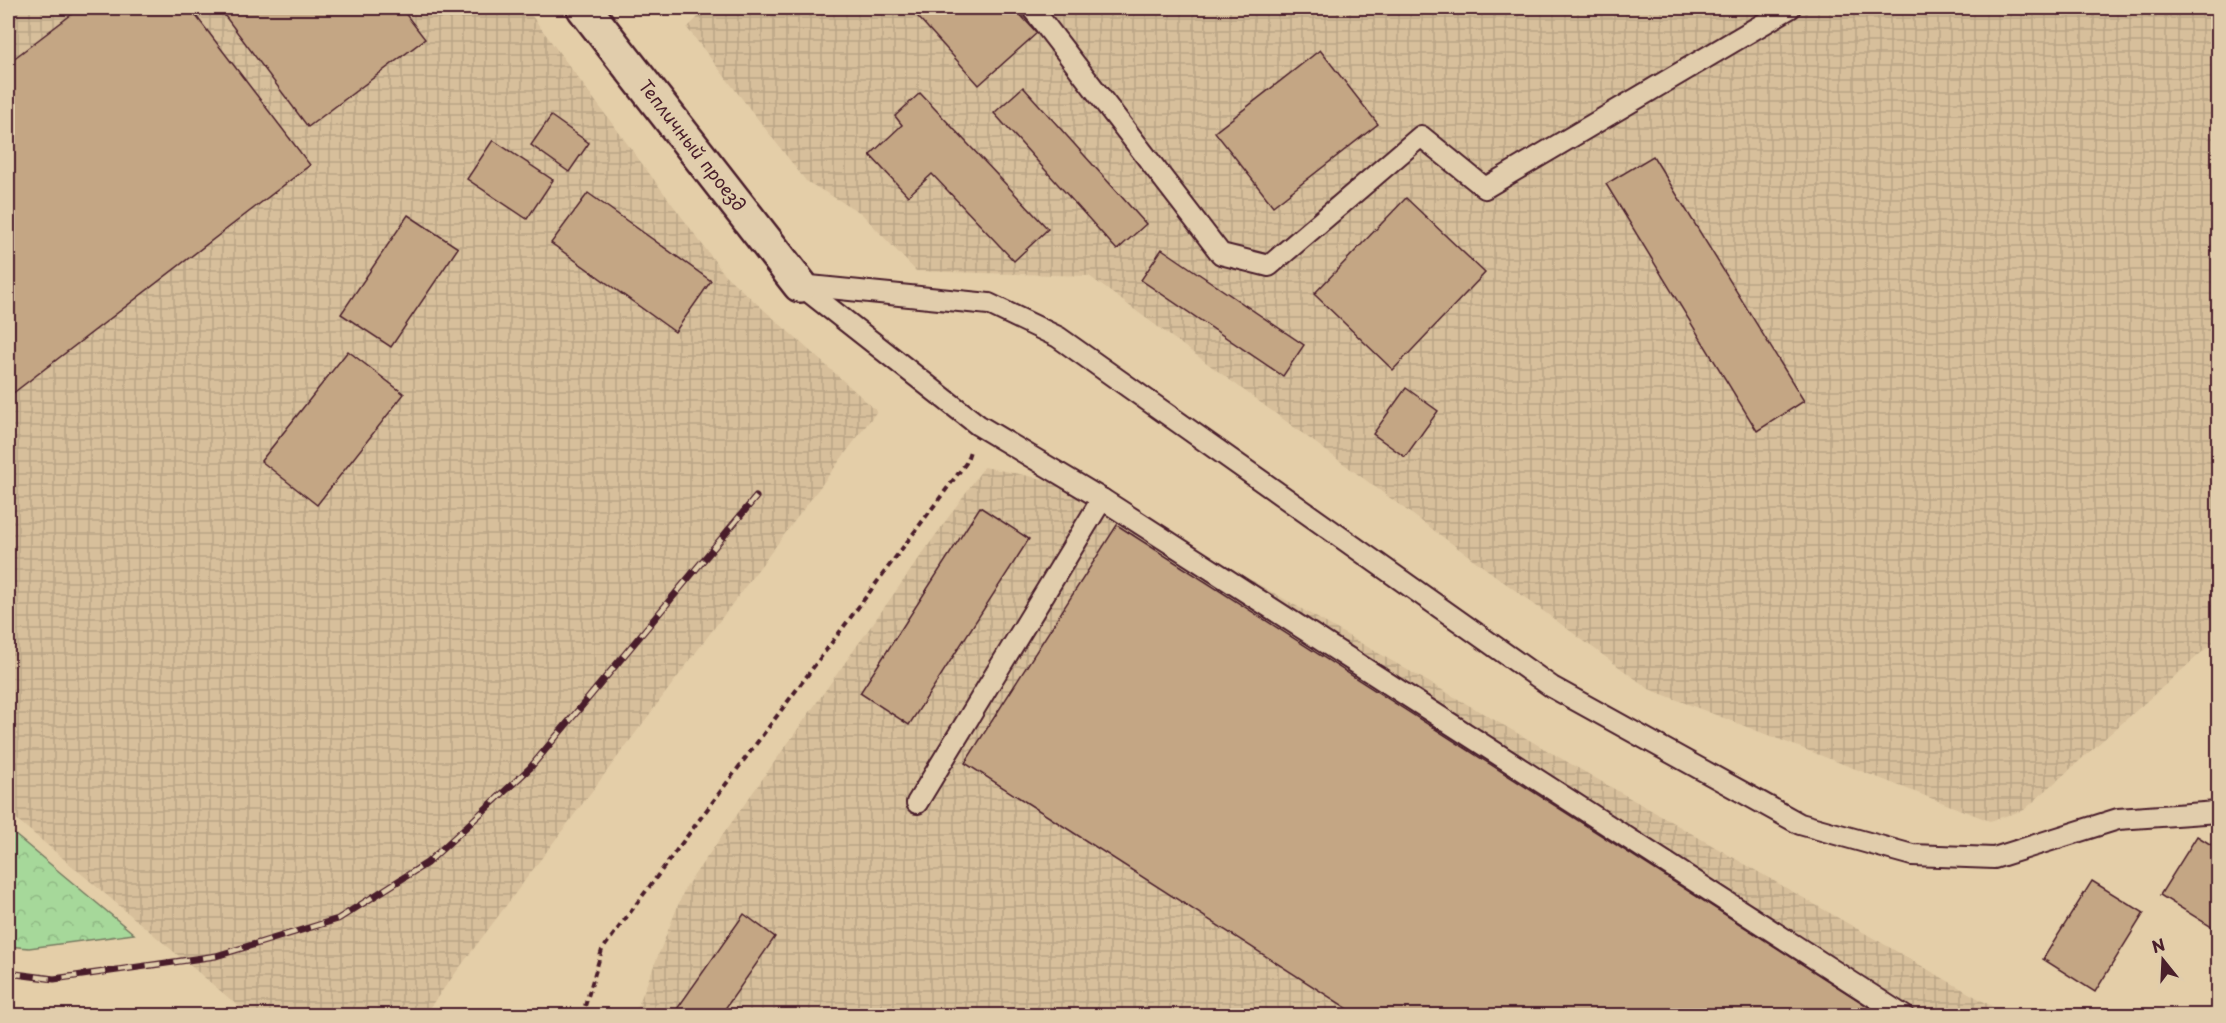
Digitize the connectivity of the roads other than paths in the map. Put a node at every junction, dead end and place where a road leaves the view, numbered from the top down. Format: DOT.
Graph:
graph roads {
  1 [pos="584,8"];
  2 [pos="1032,8"];
  3 [pos="1790,8"];
  4 [pos="800,285"];
  5 [pos="1102,499"];
  6 [pos="917,803"];
  7 [pos="2218,812"];
  8 [pos="1904,1016"];
  1 -- 4 [label="street, Тепличный проезд"];
  2 -- 3 [label="lane"];
  4 -- 5 [label="lane"];
  4 -- 7 [label="lane"];
  5 -- 6 [label="lane"];
  5 -- 8 [label="lane"];
}
